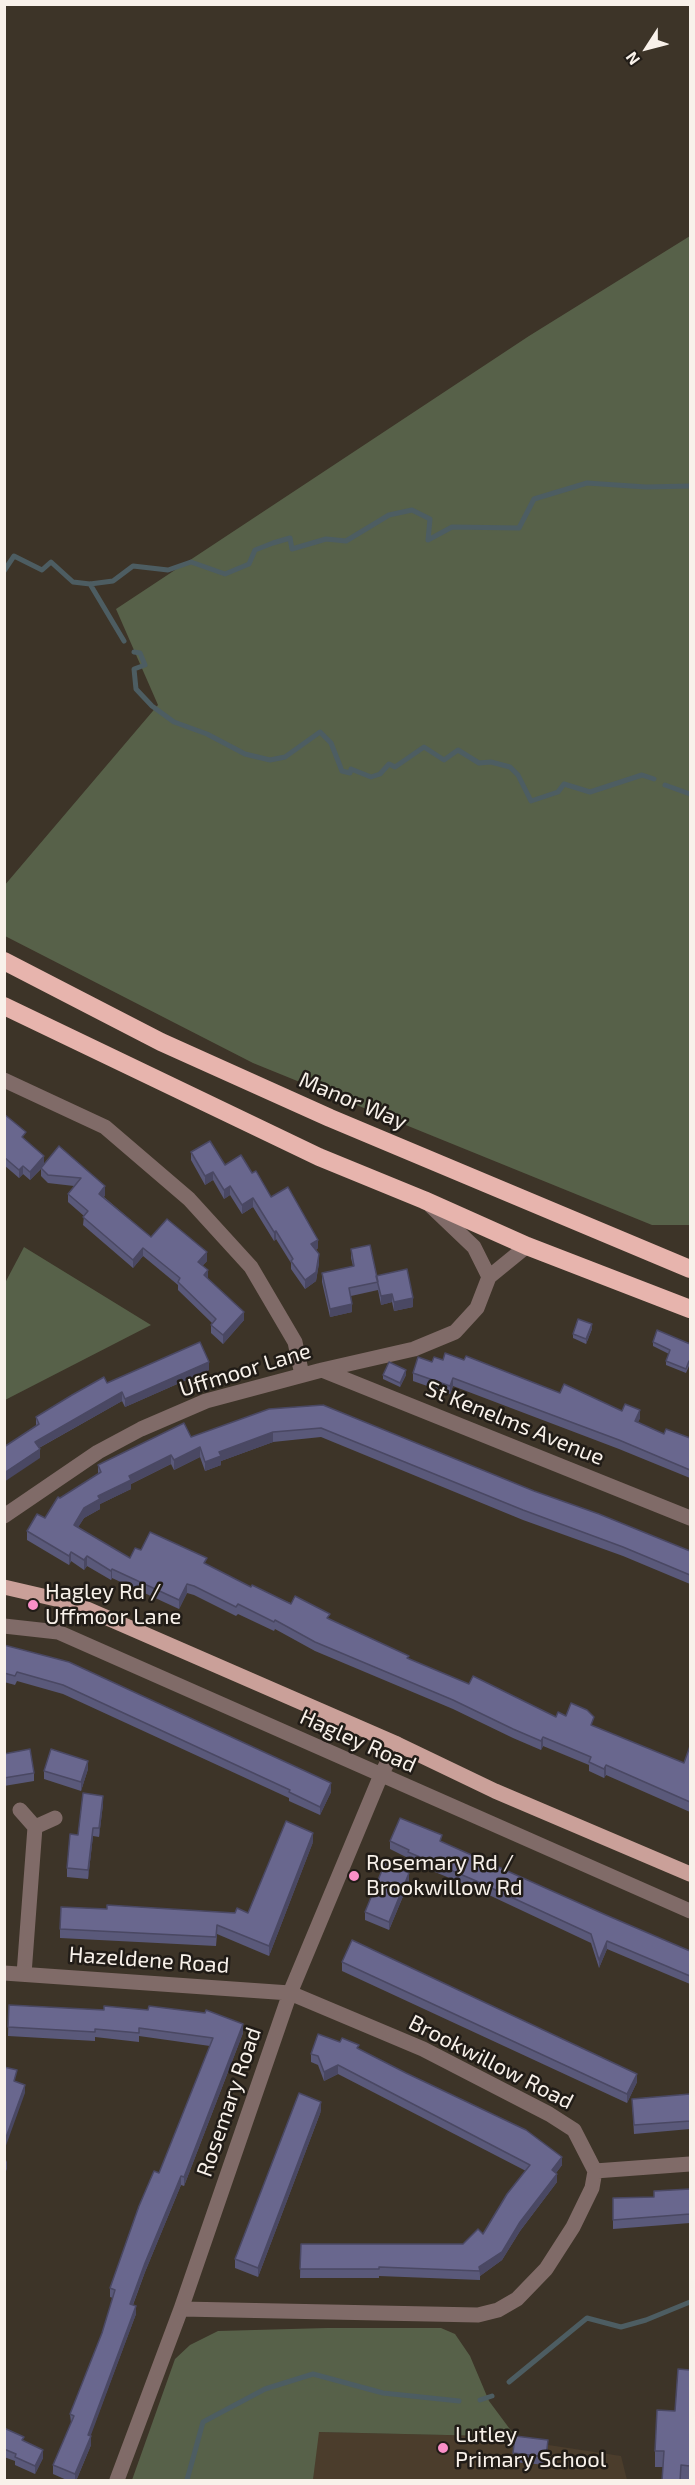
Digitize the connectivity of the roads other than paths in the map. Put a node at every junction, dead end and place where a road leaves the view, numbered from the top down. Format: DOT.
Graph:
graph roads {
  1 [pos="4,961"];
  2 [pos="4,1006"];
  3 [pos="4,1080"];
  4 [pos="424,1200"];
  5 [pos="527,1246"];
  6 [pos="690,1269"];
  7 [pos="489,1277"];
  8 [pos="690,1309"];
  9 [pos="322,1370"];
  10 [pos="302,1375"];
  11 [pos="4,1516"];
  12 [pos="690,1518"];
  13 [pos="4,1587"];
  14 [pos="4,1626"];
  15 [pos="397,1744"];
  16 [pos="381,1775"];
  17 [pos="21,1810"];
  18 [pos="55,1818"];
  19 [pos="35,1827"];
  20 [pos="690,1874"];
  21 [pos="690,1911"];
  22 [pos="4,1973"];
  23 [pos="24,1974"];
  24 [pos="290,1993"];
  25 [pos="690,2164"];
  26 [pos="595,2171"];
  27 [pos="181,2309"];
  28 [pos="117,2481"];
  1 -- 6 [label="highway, Manor Way"];
  2 -- 4 [label="highway"];
  3 -- 10 [label="street"];
  4 -- 5 [label="highway"];
  4 -- 7 [label="street"];
  5 -- 7 [label="street, Uffmoor Lane"];
  5 -- 8 [label="highway"];
  7 -- 9 [label="street, Uffmoor Lane"];
  9 -- 10 [label="street, Uffmoor Lane"];
  9 -- 12 [label="street, St Kenelms Avenue"];
  10 -- 11 [label="street, Uffmoor Lane"];
  13 -- 15 [label="main road, Hagley Road"];
  14 -- 16 [label="street, Hagley Road"];
  15 -- 16 [label="street, Rosemary Road"];
  15 -- 20 [label="main road, Hagley Road"];
  16 -- 21 [label="street, Hagley Road"];
  16 -- 24 [label="street, Rosemary Road"];
  17 -- 19 [label="street"];
  18 -- 19 [label="street"];
  19 -- 23 [label="street"];
  22 -- 23 [label="street, Hazeldene Road"];
  23 -- 24 [label="street, Hazeldene Road"];
  24 -- 26 [label="street, Brookwillow Road"];
  24 -- 27 [label="street, Rosemary Road"];
  25 -- 26 [label="street"];
  26 -- 27 [label="street"];
  27 -- 28 [label="street, Rosemary Road"];
}
